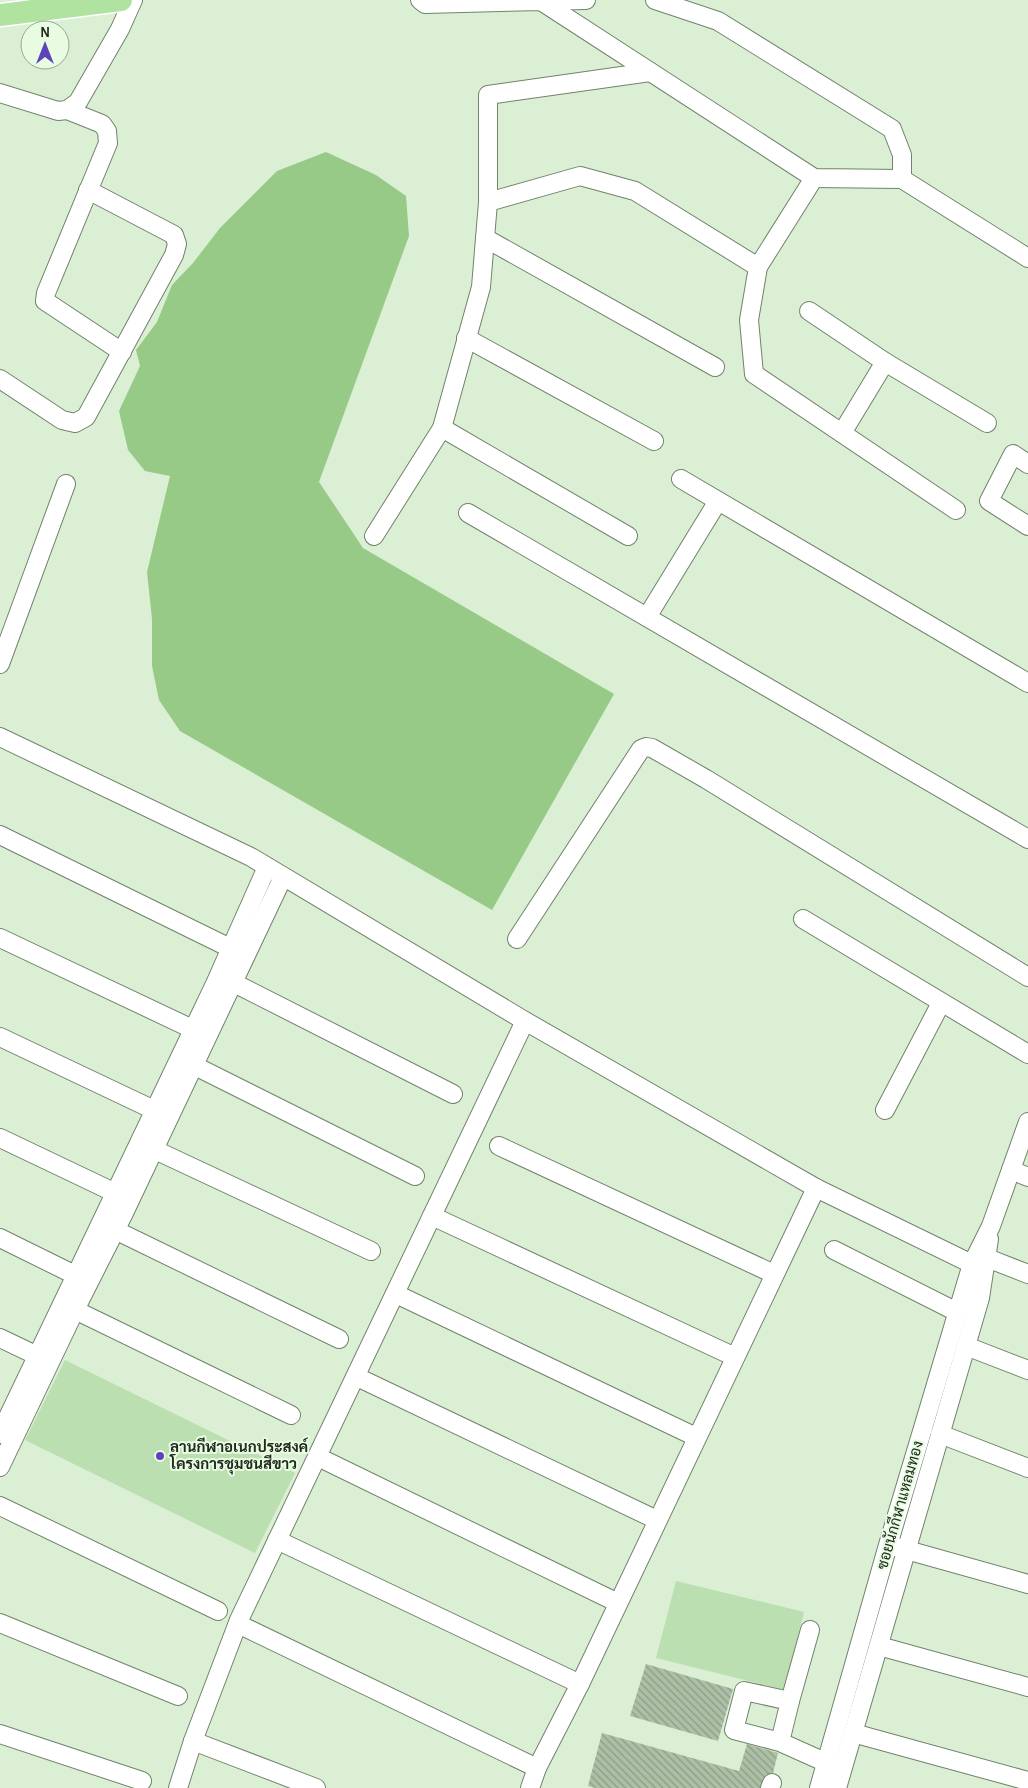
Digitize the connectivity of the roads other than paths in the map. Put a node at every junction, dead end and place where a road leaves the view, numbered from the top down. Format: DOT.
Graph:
graph roads {
  1 [pos="121,0"];
  2 [pos="133,0"];
  3 [pos="420,0"];
  4 [pos="586,0"];
  5 [pos="655,0"];
  6 [pos="541,2"];
  7 [pos="0,14"];
  8 [pos="650,72"];
  9 [pos="0,93"];
  10 [pos="67,110"];
  11 [pos="814,178"];
  12 [pos="902,180"];
  13 [pos="88,190"];
  14 [pos="488,202"];
  15 [pos="485,238"];
  16 [pos="1028,258"];
  17 [pos="758,268"];
  18 [pos="808,311"];
  19 [pos="466,338"];
  20 [pos="122,352"];
  21 [pos="885,362"];
  22 [pos="715,367"];
  23 [pos="0,379"];
  24 [pos="987,423"];
  25 [pos="442,428"];
  26 [pos="842,433"];
  27 [pos="654,441"];
  28 [pos="1028,464"];
  29 [pos="681,480"];
  30 [pos="66,484"];
  31 [pos="718,502"];
  32 [pos="956,510"];
  33 [pos="468,513"];
  34 [pos="1028,526"];
  35 [pos="374,536"];
  36 [pos="628,536"];
  37 [pos="648,618"];
  38 [pos="0,664"];
  39 [pos="1028,683"];
  40 [pos="0,737"];
  41 [pos="0,835"];
  42 [pos="1028,839"];
  43 [pos="267,867"];
  44 [pos="283,877"];
  45 [pos="803,920"];
  46 [pos="0,938"];
  47 [pos="517,940"];
  48 [pos="230,948"];
  49 [pos="1028,977"];
  50 [pos="232,982"];
  51 [pos="941,1004"];
  52 [pos="525,1022"];
  53 [pos="200,1033"];
  54 [pos="0,1037"];
  55 [pos="1028,1054"];
  56 [pos="193,1065"];
  57 [pos="453,1094"];
  58 [pos="154,1110"];
  59 [pos="885,1110"];
  60 [pos="1028,1122"];
  61 [pos="0,1138"];
  62 [pos="499,1146"];
  63 [pos="153,1149"];
  64 [pos="1011,1170"];
  65 [pos="415,1176"];
  66 [pos="1028,1177"];
  67 [pos="816,1188"];
  68 [pos="123,1197"];
  69 [pos="432,1216"];
  70 [pos="115,1230"];
  71 [pos="0,1238"];
  72 [pos="834,1250"];
  73 [pos="371,1252"];
  74 [pos="979,1261"];
  75 [pos="774,1274"];
  76 [pos="1028,1274"];
  77 [pos="75,1275"];
  78 [pos="396,1294"];
  79 [pos="75,1310"];
  80 [pos="957,1312"];
  81 [pos="0,1338"];
  82 [pos="339,1339"];
  83 [pos="966,1346"];
  84 [pos="735,1357"];
  85 [pos="44,1359"];
  86 [pos="1028,1370"];
  87 [pos="357,1378"];
  88 [pos="291,1415"];
  89 [pos="0,1434"];
  90 [pos="940,1434"];
  91 [pos="696,1438"];
  92 [pos="318,1458"];
  93 [pos="0,1467"];
  94 [pos="1028,1468"];
  95 [pos="0,1506"];
  96 [pos="657,1520"];
  97 [pos="277,1540"];
  98 [pos="888,1545"];
  99 [pos="906,1550"];
  100 [pos="1028,1584"];
  101 [pos="616,1602"];
  102 [pos="218,1611"];
  103 [pos="0,1623"];
  104 [pos="238,1624"];
  105 [pos="810,1630"];
  106 [pos="879,1646"];
  107 [pos="580,1684"];
  108 [pos="1028,1687"];
  109 [pos="178,1696"];
  110 [pos="790,1701"];
  111 [pos="854,1733"];
  112 [pos="0,1734"];
  113 [pos="193,1741"];
  114 [pos="780,1742"];
  115 [pos="827,1763"];
  116 [pos="536,1768"];
  117 [pos="142,1781"];
  118 [pos="1028,1781"];
  119 [pos="178,1788"];
  120 [pos="316,1788"];
  121 [pos="530,1788"];
  122 [pos="819,1788"];
  123 [pos="837,1788"];
  1 -- 7 [label="main road"];
  2 -- 10 [label="street"];
  3 -- 6 [label="street"];
  4 -- 6 [label="street"];
  5 -- 12 [label="street"];
  6 -- 8 [label="street"];
  8 -- 11 [label="street"];
  8 -- 14 [label="street"];
  9 -- 10 [label="street"];
  10 -- 13 [label="street"];
  11 -- 12 [label="street"];
  11 -- 17 [label="street"];
  12 -- 16 [label="street"];
  13 -- 20 [label="street"];
  13 -- 20 [label="street"];
  14 -- 15 [label="street"];
  14 -- 17 [label="street"];
  15 -- 19 [label="street"];
  15 -- 22 [label="street"];
  17 -- 26 [label="street"];
  18 -- 21 [label="street"];
  19 -- 25 [label="street"];
  19 -- 27 [label="street"];
  20 -- 23 [label="street"];
  21 -- 24 [label="street"];
  21 -- 26 [label="street"];
  25 -- 35 [label="street"];
  25 -- 36 [label="street"];
  26 -- 32 [label="street"];
  28 -- 34 [label="street"];
  29 -- 31 [label="street"];
  30 -- 38 [label="street"];
  31 -- 37 [label="street"];
  31 -- 39 [label="street"];
  33 -- 37 [label="street"];
  37 -- 42 [label="street"];
  40 -- 43 [label="street"];
  41 -- 48 [label="street"];
  43 -- 44 [label="street"];
  43 -- 48 [label="street"];
  44 -- 50 [label="street"];
  44 -- 52 [label="street"];
  45 -- 51 [label="street"];
  46 -- 53 [label="street"];
  47 -- 49 [label="street"];
  48 -- 53 [label="street"];
  50 -- 53 [label="street"];
  50 -- 57 [label="street"];
  51 -- 55 [label="street"];
  51 -- 59 [label="street"];
  52 -- 67 [label="street"];
  52 -- 69 [label="street"];
  53 -- 56 [label="street"];
  53 -- 58 [label="street"];
  54 -- 58 [label="street"];
  56 -- 63 [label="street"];
  56 -- 65 [label="street"];
  58 -- 68 [label="street"];
  60 -- 64 [label="street, ซอยนักกีฬาแหลมทอง"];
  61 -- 68 [label="street"];
  62 -- 75 [label="street"];
  63 -- 68 [label="street"];
  63 -- 73 [label="street"];
  64 -- 66 [label="street"];
  64 -- 74 [label="street, ซอยนักกีฬาแหลมทอง"];
  67 -- 74 [label="street"];
  67 -- 75 [label="street"];
  68 -- 70 [label="street"];
  68 -- 77 [label="street"];
  69 -- 78 [label="street"];
  69 -- 84 [label="street"];
  70 -- 79 [label="street"];
  70 -- 82 [label="street"];
  71 -- 77 [label="street"];
  72 -- 80 [label="street"];
  74 -- 76 [label="street"];
  74 -- 80 [label="street, ซอยนักกีฬาแหลมทอง"];
  74 -- 83 [label="street, ซอยนักกีฬาแหลมทอง"];
  75 -- 84 [label="street"];
  77 -- 85 [label="street"];
  78 -- 87 [label="street"];
  78 -- 91 [label="street"];
  79 -- 85 [label="street"];
  79 -- 88 [label="street"];
  80 -- 98 [label="street, ซอยนักกีฬาแหลมทอง"];
  81 -- 85 [label="street"];
  83 -- 86 [label="street"];
  83 -- 90 [label="street, ซอยนักกีฬาแหลมทอง"];
  84 -- 91 [label="street"];
  85 -- 89 [label="street"];
  85 -- 93 [label="street"];
  87 -- 92 [label="street"];
  87 -- 96 [label="street"];
  90 -- 94 [label="street"];
  90 -- 99 [label="street, ซอยนักกีฬาแหลมทอง"];
  91 -- 96 [label="street"];
  92 -- 97 [label="street"];
  92 -- 101 [label="street"];
  95 -- 102 [label="street"];
  96 -- 101 [label="street"];
  97 -- 104 [label="street"];
  97 -- 107 [label="street"];
  98 -- 99 [label="street"];
  98 -- 115 [label="street, ซอยนักกีฬาแหลมทอง"];
  99 -- 100 [label="street"];
  99 -- 106 [label="street, ซอยนักกีฬาแหลมทอง"];
  101 -- 107 [label="street"];
  103 -- 109 [label="street"];
  104 -- 113 [label="street"];
  104 -- 116 [label="street"];
  105 -- 110 [label="street"];
  106 -- 108 [label="street"];
  106 -- 111 [label="street, ซอยนักกีฬาแหลมทอง"];
  107 -- 116 [label="street"];
  110 -- 114 [label="street"];
  110 -- 114 [label="street"];
  111 -- 118 [label="street"];
  111 -- 123 [label="street, ซอยนักกีฬาแหลมทอง"];
  112 -- 117 [label="street"];
  113 -- 119 [label="street"];
  113 -- 120 [label="street"];
  114 -- 115 [label="street"];
  115 -- 122 [label="street, ซอยนักกีฬาแหลมทอง"];
  116 -- 121 [label="street"];
}
